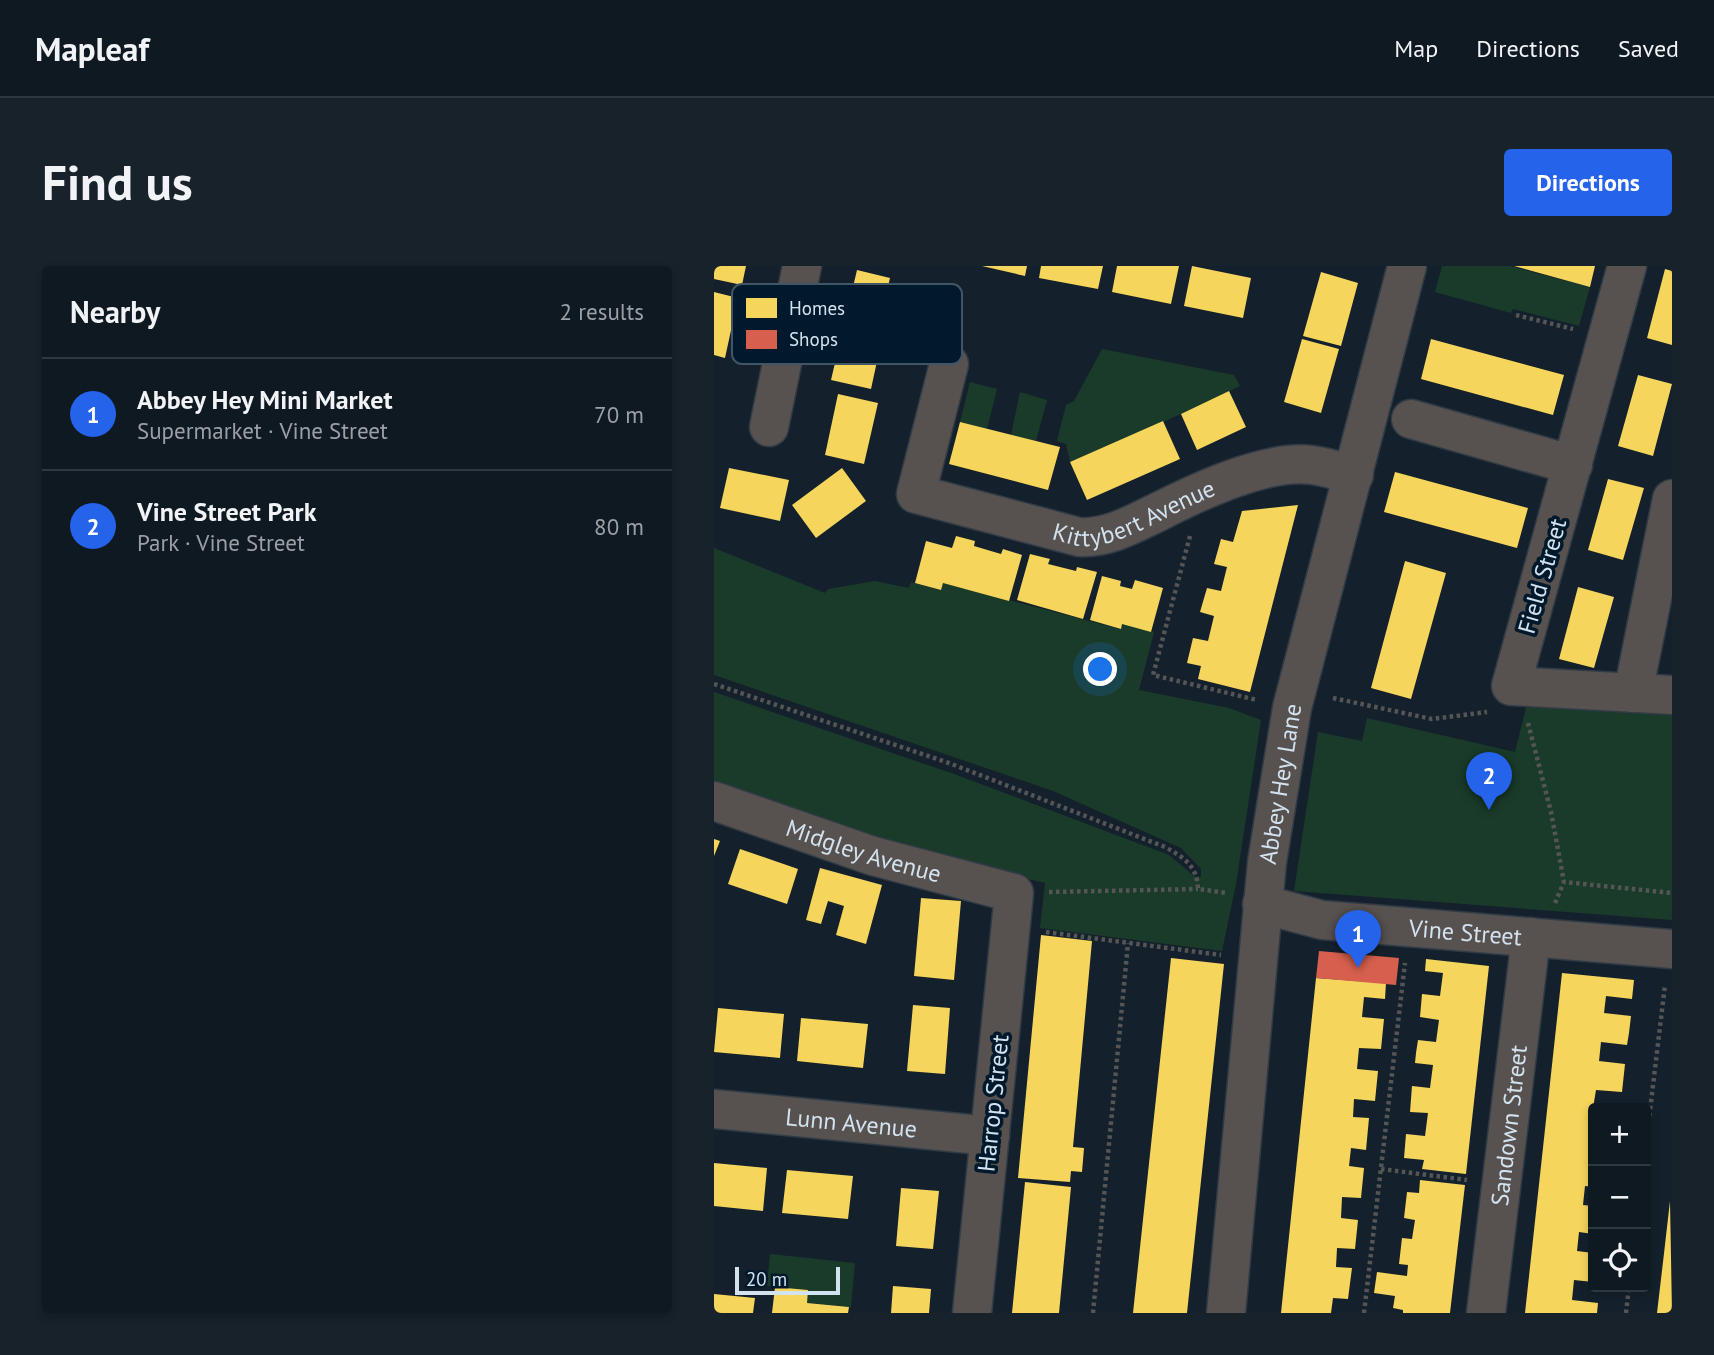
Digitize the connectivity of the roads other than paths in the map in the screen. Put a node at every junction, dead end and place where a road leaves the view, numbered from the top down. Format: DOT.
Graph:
graph roads {
  1 [pos="802,266"];
  2 [pos="1407,266"];
  3 [pos="1627,266"];
  4 [pos="798,284"];
  5 [pos="782,364"];
  6 [pos="949,364"];
  7 [pos="1411,419"];
  8 [pos="769,427"];
  9 [pos="1573,466"];
  10 [pos="1354,475"];
  11 [pos="1672,499"];
  12 [pos="1633,692"];
  13 [pos="1672,695"];
  14 [pos="714,801"];
  15 [pos="1262,904"];
  16 [pos="1012,910"];
  17 [pos="1531,937"];
  18 [pos="1670,948"];
  19 [pos="714,1110"];
  20 [pos="990,1136"];
  21 [pos="972,1313"];
  22 [pos="1226,1313"];
  23 [pos="1486,1313"];
  1 -- 4 [label="street"];
  2 -- 10 [label="street, Abbey Hey Lane"];
  3 -- 9 [label="street, Field Street"];
  5 -- 8 [label="street"];
  6 -- 10 [label="street, Kittybert Avenue"];
  7 -- 9 [label="street"];
  9 -- 12 [label="street, Field Street"];
  10 -- 15 [label="street, Abbey Hey Lane"];
  11 -- 12 [label="street"];
  12 -- 13 [label="street"];
  14 -- 16 [label="street, Midgley Avenue"];
  15 -- 17 [label="street, Vine Street"];
  15 -- 22 [label="street, Abbey Hey Lane"];
  16 -- 20 [label="street, Harrop Street"];
  17 -- 18 [label="street, Vine Street"];
  17 -- 23 [label="street, Sandown Street"];
  19 -- 20 [label="street, Lunn Avenue"];
  20 -- 21 [label="street, Harrop Street"];
}
